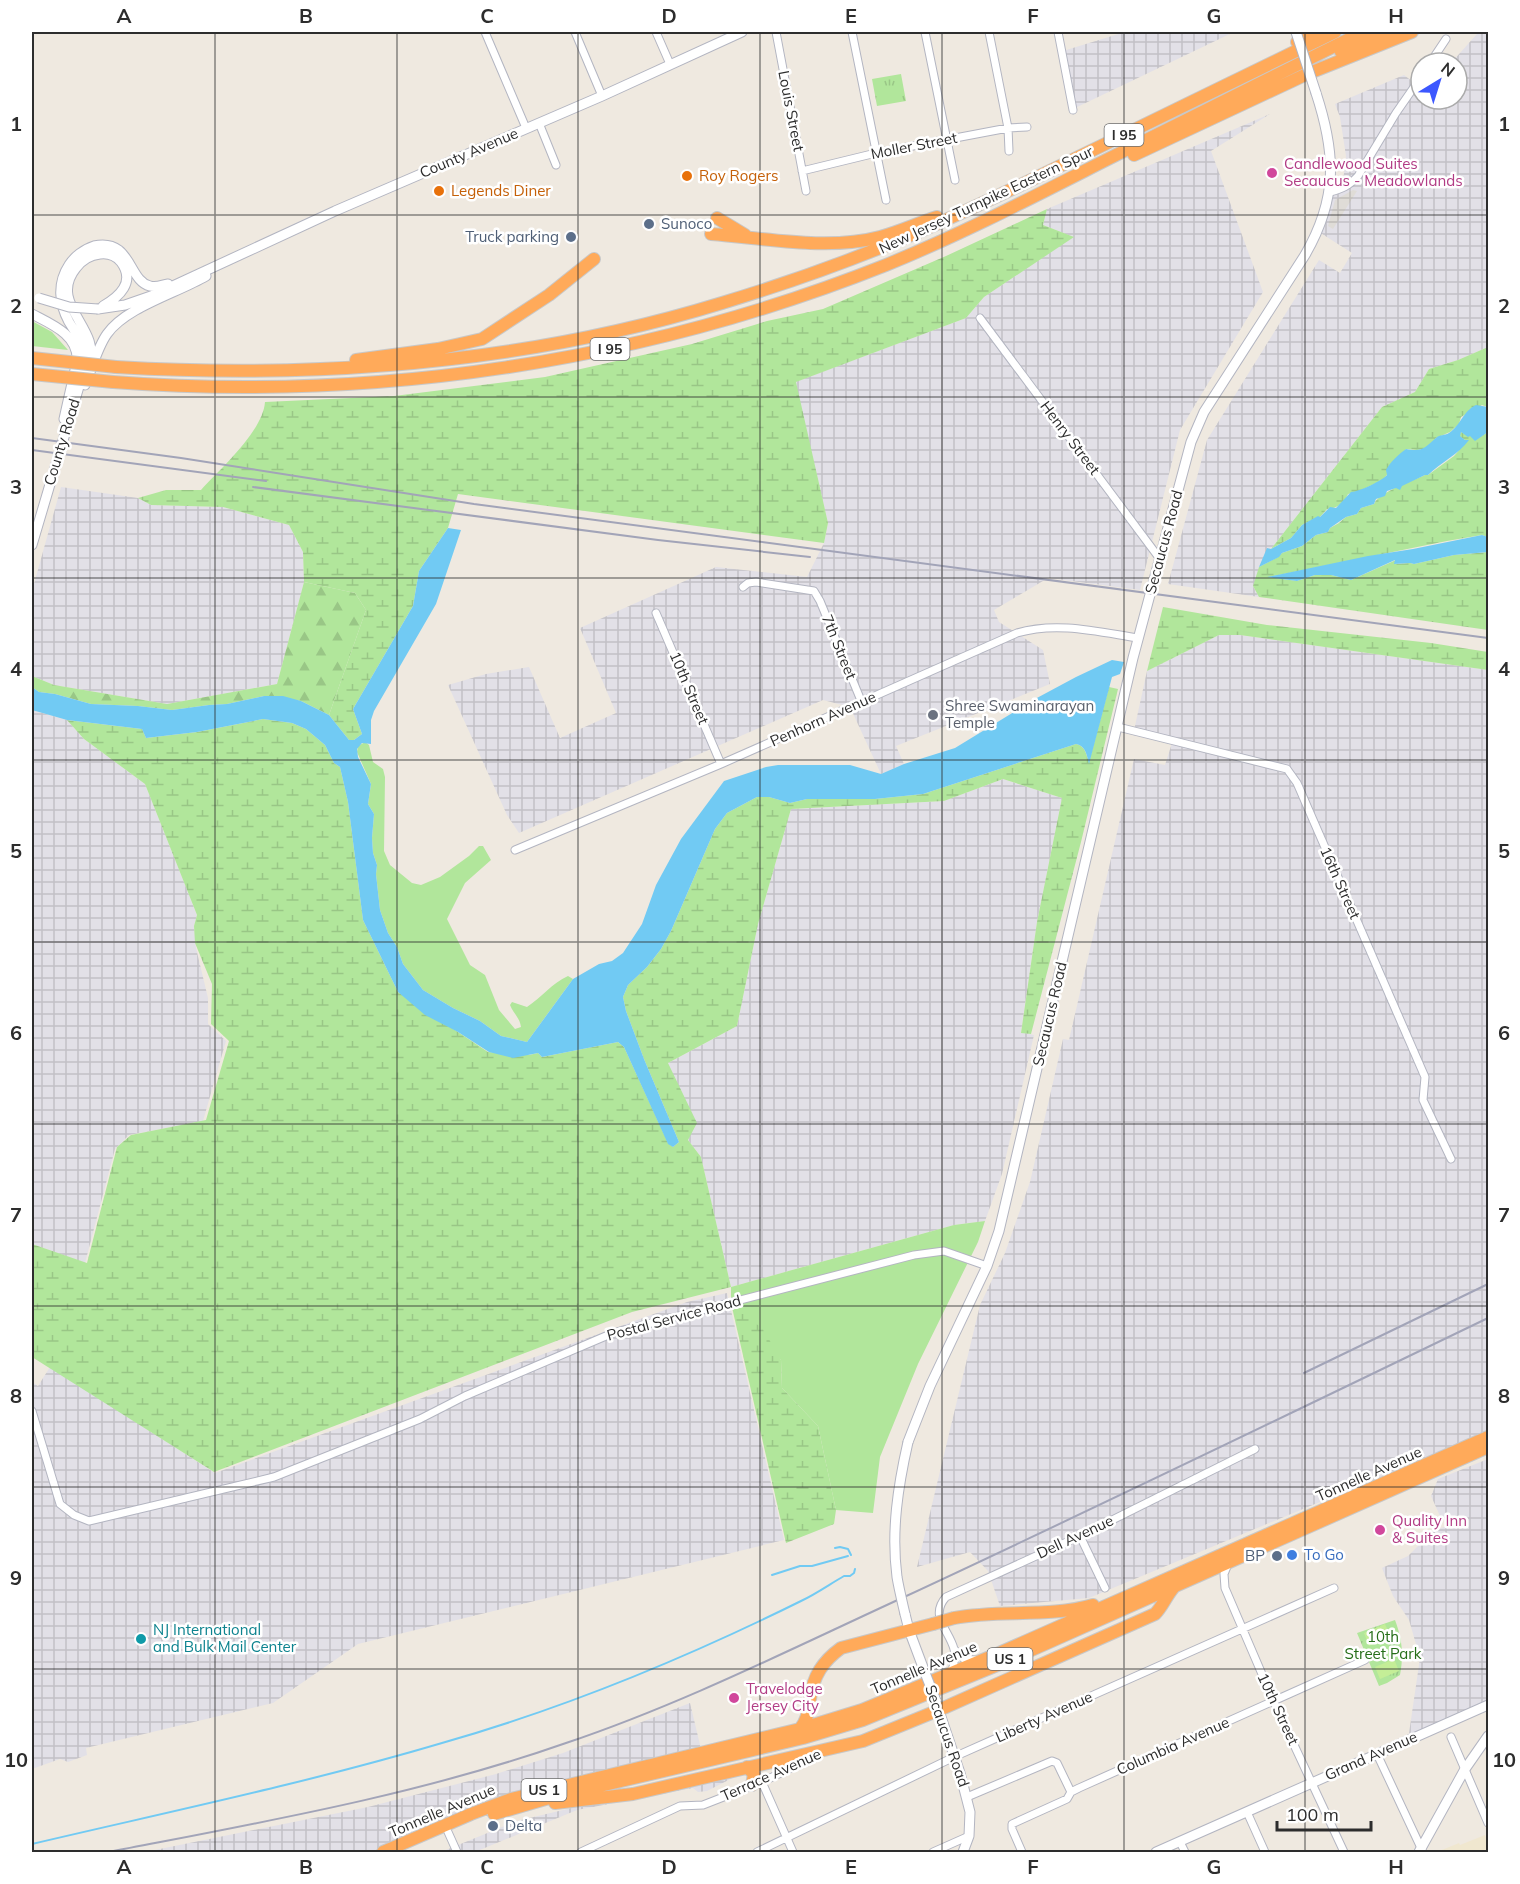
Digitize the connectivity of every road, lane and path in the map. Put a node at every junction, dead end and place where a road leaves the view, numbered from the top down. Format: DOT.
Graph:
graph roads {
  1 [pos="485,32"];
  2 [pos="575,32"];
  3 [pos="656,32"];
  4 [pos="742,32"];
  5 [pos="776,32"];
  6 [pos="852,32"];
  7 [pos="925,32"];
  8 [pos="989,32"];
  9 [pos="1058,32"];
  10 [pos="1296,32"];
  11 [pos="1316,32"];
  12 [pos="1335,32"];
  13 [pos="1363,32"];
  14 [pos="1385,32"];
  15 [pos="1412,32"];
  16 [pos="1446,39"];
  17 [pos="1438,51"];
  18 [pos="670,64"];
  19 [pos="1254,72"];
  20 [pos="1409,95"];
  21 [pos="602,96"];
  22 [pos="1232,97"];
  23 [pos="1072,110"];
  24 [pos="539,123"];
  25 [pos="1027,127"];
  26 [pos="526,128"];
  27 [pos="1008,129"];
  28 [pos="947,140"];
  29 [pos="1009,151"];
  30 [pos="876,153"];
  31 [pos="556,165"];
  32 [pos="802,171"];
  33 [pos="1076,175"];
  34 [pos="955,180"];
  35 [pos="806,190"];
  36 [pos="1330,192"];
  37 [pos="995,197"];
  38 [pos="886,200"];
  39 [pos="717,218"];
  40 [pos="711,234"];
  41 [pos="749,237"];
  42 [pos="235,257"];
  43 [pos="594,259"];
  44 [pos="196,275"];
  45 [pos="32,295"];
  46 [pos="98,309"];
  47 [pos="32,314"];
  48 [pos="980,318"];
  49 [pos="32,358"];
  50 [pos="294,370"];
  51 [pos="32,374"];
  52 [pos="83,374"];
  53 [pos="69,420"];
  54 [pos="52,475"];
  55 [pos="32,545"];
  56 [pos="1160,559"];
  57 [pos="743,587"];
  58 [pos="656,613"];
  59 [pos="1138,638"];
  60 [pos="862,703"];
  61 [pos="1118,727"];
  62 [pos="721,764"];
  63 [pos="515,850"];
  64 [pos="1451,1159"];
  65 [pos="987,1266"];
  66 [pos="32,1411"];
  67 [pos="1488,1437"];
  68 [pos="1488,1447"];
  69 [pos="1255,1449"];
  70 [pos="1080,1536"];
  71 [pos="1228,1563"];
  72 [pos="1175,1586"];
  73 [pos="1106,1588"];
  74 [pos="1334,1588"];
  75 [pos="1121,1599"];
  76 [pos="909,1629"];
  77 [pos="1242,1629"];
  78 [pos="954,1649"];
  79 [pos="983,1659"];
  80 [pos="1365,1660"];
  81 [pos="951,1672"];
  82 [pos="1274,1702"];
  83 [pos="1488,1705"];
  84 [pos="938,1706"];
  85 [pos="800,1729"];
  86 [pos="1488,1736"];
  87 [pos="1451,1737"];
  88 [pos="828,1750"];
  89 [pos="1377,1754"];
  90 [pos="954,1757"];
  91 [pos="747,1767"];
  92 [pos="1465,1769"];
  93 [pos="1312,1782"];
  94 [pos="757,1784"];
  95 [pos="1071,1792"];
  96 [pos="967,1797"];
  97 [pos="510,1808"];
  98 [pos="1247,1812"];
  99 [pos="1488,1822"];
  100 [pos="448,1832"];
  101 [pos="969,1836"];
  102 [pos="787,1838"];
  103 [pos="1180,1842"];
  104 [pos="1421,1851"];
  105 [pos="383,1852"];
  106 [pos="398,1852"];
  107 [pos="457,1852"];
  108 [pos="581,1852"];
  109 [pos="757,1852"];
  110 [pos="793,1852"];
  111 [pos="933,1852"];
  112 [pos="963,1852"];
  113 [pos="1022,1852"];
  114 [pos="1156,1852"];
  115 [pos="1185,1852"];
  116 [pos="1265,1852"];
  117 [pos="1344,1852"];
  1 -- 26 [label="street"];
  2 -- 21 [label="street"];
  3 -- 18 [label="street"];
  4 -- 18 [label="main road, County Avenue"];
  5 -- 32 [label="street, Louis Street"];
  6 -- 30 [label="street"];
  7 -- 28 [label="street"];
  8 -- 27 [label="street"];
  9 -- 23 [label="street"];
  10 -- 36 [label="main road, Secaucus Road, bridge"];
  11 -- 19 [label="highway"];
  12 -- 19 [label="highway, New Jersey Turnpike Eastern Spur / I 95"];
  13 -- 22 [label="highway, New Jersey Turnpike Eastern Spur / I 95"];
  14 -- 22 [label="highway"];
  15 -- 33 [label="highway"];
  16 -- 17 [label="street"];
  18 -- 21 [label="main road, County Avenue"];
  19 -- 37 [label="highway, New Jersey Turnpike Eastern Spur / I 95"];
  20 -- 36 [label="street"];
  21 -- 24 [label="main road, County Avenue"];
  22 -- 33 [label="highway, New Jersey Turnpike Eastern Spur / I 95"];
  24 -- 26 [label="main road, County Avenue"];
  24 -- 31 [label="street"];
  25 -- 27 [label="street, Moller Street"];
  26 -- 42 [label="main road, County Avenue"];
  27 -- 28 [label="street, Moller Street"];
  27 -- 29 [label="street"];
  28 -- 30 [label="street, Moller Street"];
  28 -- 34 [label="street"];
  30 -- 32 [label="street, Moller Street"];
  30 -- 38 [label="street"];
  32 -- 35 [label="street, Louis Street"];
  33 -- 51 [label="highway, New Jersey Turnpike Eastern Spur / I 95, bridge"];
  36 -- 56 [label="main road, Secaucus Road"];
  37 -- 41 [label="highway"];
  37 -- 50 [label="highway, New Jersey Turnpike Eastern Spur / I 95"];
  39 -- 41 [label="highway"];
  40 -- 41 [label="highway"];
  42 -- 44 [label="main road, County Avenue"];
  42 -- 53 [label="main road"];
  43 -- 50 [label="highway"];
  44 -- 46 [label="main road"];
  44 -- 52 [label="main road"];
  45 -- 46 [label="main road, bridge"];
  46 -- 52 [label="main road, County Road"];
  47 -- 54 [label="main road"];
  48 -- 56 [label="street, Henry Street"];
  49 -- 50 [label="highway, New Jersey Turnpike Eastern Spur / I 95, bridge"];
  52 -- 53 [label="main road, County Road"];
  53 -- 54 [label="main road, County Road"];
  54 -- 55 [label="main road, County Road"];
  56 -- 59 [label="main road, Secaucus Road"];
  57 -- 60 [label="street, 7th Street"];
  58 -- 62 [label="street, 10th Street"];
  59 -- 60 [label="street, Penhorn Avenue"];
  59 -- 61 [label="main road, Secaucus Road"];
  60 -- 62 [label="street, Penhorn Avenue"];
  61 -- 64 [label="street, 16th Street"];
  61 -- 65 [label="main road, Secaucus Road"];
  62 -- 63 [label="street, Penhorn Avenue"];
  65 -- 66 [label="street, Postal Service Road"];
  65 -- 76 [label="main road, Secaucus Road, bridge"];
  67 -- 75 [label="highway, Tonnelle Avenue / US 1"];
  68 -- 71 [label="highway, Tonnelle Avenue / US 1"];
  69 -- 70 [label="street, Dell Avenue"];
  70 -- 73 [label="street"];
  70 -- 78 [label="street, Dell Avenue"];
  71 -- 72 [label="highway, Tonnelle Avenue / US 1"];
  71 -- 77 [label="street, 10th Street"];
  72 -- 84 [label="highway"];
  72 -- 97 [label="highway, Tonnelle Avenue / US 1"];
  74 -- 77 [label="street, Liberty Avenue"];
  75 -- 76 [label="highway, bridge"];
  75 -- 79 [label="highway, Tonnelle Avenue / US 1"];
  76 -- 84 [label="main road, Secaucus Road, bridge"];
  76 -- 85 [label="highway"];
  77 -- 82 [label="street, 10th Street"];
  77 -- 90 [label="street, Liberty Avenue"];
  78 -- 79 [label="street"];
  78 -- 81 [label="street"];
  79 -- 81 [label="highway, Tonnelle Avenue / US 1"];
  80 -- 82 [label="street, Columbia Avenue"];
  81 -- 85 [label="highway, Tonnelle Avenue / US 1"];
  82 -- 93 [label="street, 10th Street"];
  82 -- 95 [label="street, Columbia Avenue"];
  83 -- 89 [label="main road, Grand Avenue"];
  84 -- 88 [label="highway"];
  84 -- 90 [label="main road, Secaucus Road"];
  85 -- 105 [label="highway, Tonnelle Avenue / US 1"];
  86 -- 92 [label="main road"];
  87 -- 92 [label="street"];
  88 -- 91 [label="highway"];
  88 -- 94 [label="street, Terrace Avenue"];
  89 -- 93 [label="main road, Grand Avenue"];
  89 -- 104 [label="street"];
  90 -- 96 [label="main road, Secaucus Road"];
  90 -- 102 [label="street, Liberty Avenue"];
  91 -- 94 [label="highway"];
  91 -- 97 [label="highway"];
  92 -- 99 [label="street"];
  92 -- 104 [label="main road"];
  93 -- 98 [label="main road, Grand Avenue"];
  93 -- 117 [label="street, 10th Street"];
  94 -- 102 [label="street"];
  94 -- 108 [label="street, Terrace Avenue"];
  95 -- 96 [label="street"];
  95 -- 113 [label="street, Columbia Avenue"];
  96 -- 101 [label="main road, Secaucus Road"];
  97 -- 100 [label="highway, Tonnelle Avenue / US 1"];
  98 -- 103 [label="main road, Grand Avenue"];
  98 -- 116 [label="street"];
  100 -- 106 [label="highway, Tonnelle Avenue / US 1"];
  100 -- 107 [label="street"];
  101 -- 111 [label="street"];
  101 -- 112 [label="main road, Secaucus Road"];
  102 -- 109 [label="street, Liberty Avenue"];
  102 -- 110 [label="street"];
  103 -- 114 [label="main road, Grand Avenue"];
  103 -- 115 [label="street"];
}
